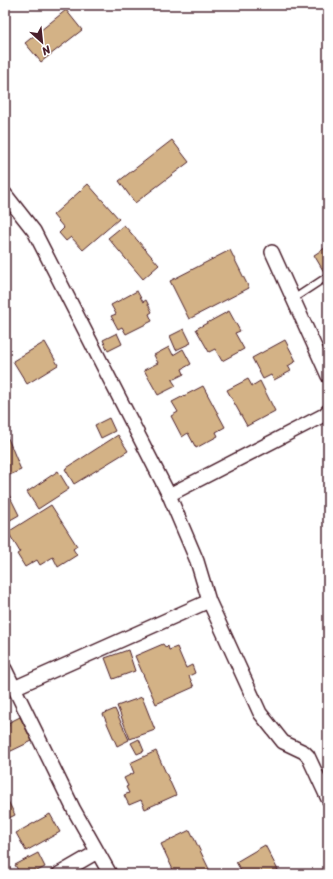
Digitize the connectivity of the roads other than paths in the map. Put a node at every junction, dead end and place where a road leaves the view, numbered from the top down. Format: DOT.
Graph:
graph roads {
  1 [pos="5,194"];
  2 [pos="272,252"];
  3 [pos="328,276"];
  4 [pos="293,299"];
  5 [pos="328,376"];
  6 [pos="328,411"];
  7 [pos="169,495"];
  8 [pos="209,601"];
  9 [pos="5,669"];
  10 [pos="14,688"];
  11 [pos="328,799"];
  12 [pos="97,852"];
  13 [pos="59,874"];
  14 [pos="110,874"];
  1 -- 7 [label="street"];
  2 -- 4 [label="street"];
  3 -- 4 [label="lane"];
  4 -- 5 [label="street"];
  6 -- 7 [label="street"];
  7 -- 8 [label="street"];
  8 -- 10 [label="street"];
  8 -- 11 [label="street"];
  9 -- 10 [label="street"];
  10 -- 12 [label="street"];
  12 -- 13 [label="street"];
  12 -- 14 [label="street"];
}
